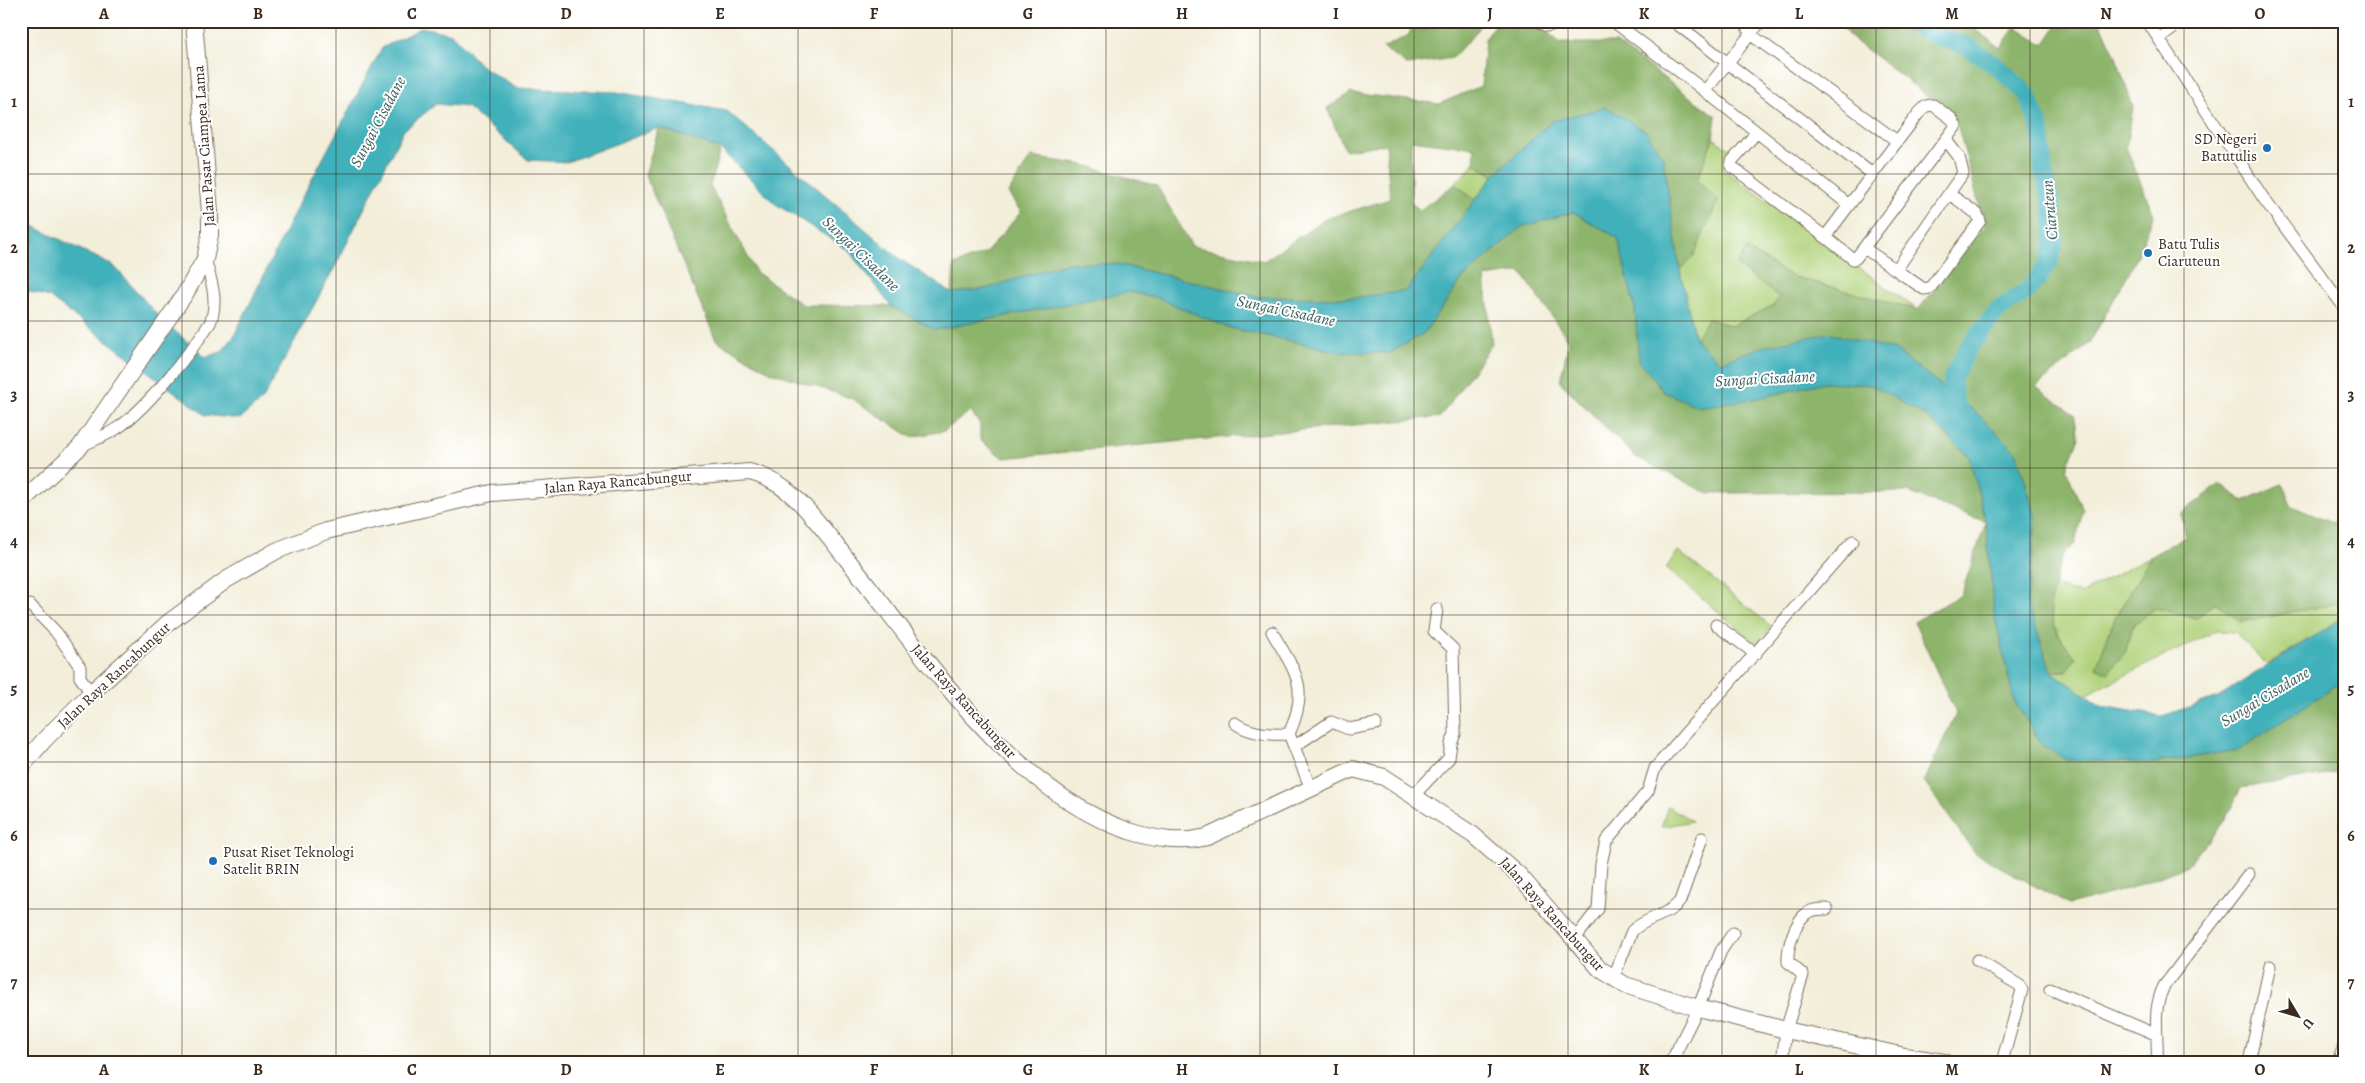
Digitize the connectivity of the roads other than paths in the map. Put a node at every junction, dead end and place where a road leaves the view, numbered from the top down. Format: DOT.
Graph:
graph roads {
  1 [pos="194,21"];
  2 [pos="1537,21"];
  3 [pos="1558,21"];
  4 [pos="1612,21"];
  5 [pos="1673,21"];
  6 [pos="1745,21"];
  7 [pos="1761,21"];
  8 [pos="2147,21"];
  9 [pos="2183,21"];
  10 [pos="1750,34"];
  11 [pos="2159,39"];
  12 [pos="1727,63"];
  13 [pos="1705,90"];
  14 [pos="1757,132"];
  15 [pos="1946,140"];
  16 [pos="1897,141"];
  17 [pos="1871,173"];
  18 [pos="1950,194"];
  19 [pos="1848,205"];
  20 [pos="1828,239"];
  21 [pos="1864,248"];
  22 [pos="205,259"];
  23 [pos="1896,270"];
  24 [pos="2344,307"];
  25 [pos="80,447"];
  26 [pos="22,499"];
  27 [pos="1852,541"];
  28 [pos="30,605"];
  29 [pos="1437,609"];
  30 [pos="1716,624"];
  31 [pos="1272,632"];
  32 [pos="1756,654"];
  33 [pos="91,693"];
  34 [pos="1234,724"];
  35 [pos="1376,724"];
  36 [pos="1289,734"];
  37 [pos="1295,746"];
  38 [pos="21,767"];
  39 [pos="1311,789"];
  40 [pos="1414,795"];
  41 [pos="1702,838"];
  42 [pos="2248,874"];
  43 [pos="1827,909"];
  44 [pos="1733,933"];
  45 [pos="1574,940"];
  46 [pos="1977,960"];
  47 [pos="2270,966"];
  48 [pos="1612,979"];
  49 [pos="2050,989"];
  50 [pos="1698,1008"];
  51 [pos="1786,1030"];
  52 [pos="2156,1034"];
  53 [pos="2344,1046"];
  54 [pos="1865,1055"];
  55 [pos="1671,1062"];
  56 [pos="1782,1062"];
  57 [pos="1944,1062"];
  58 [pos="2002,1062"];
  59 [pos="2157,1062"];
  60 [pos="2249,1062"];
  61 [pos="2338,1062"];
  1 -- 22 [label="main road, Jalan Pasar Ciampea Lama"];
  2 -- 3 [label="street"];
  4 -- 13 [label="street"];
  5 -- 12 [label="street"];
  6 -- 10 [label="street"];
  7 -- 10 [label="street"];
  8 -- 11 [label="street"];
  9 -- 11 [label="street"];
  10 -- 12 [label="street"];
  10 -- 16 [label="street"];
  11 -- 24 [label="street"];
  12 -- 13 [label="street"];
  12 -- 17 [label="street"];
  13 -- 14 [label="street"];
  14 -- 19 [label="street"];
  14 -- 20 [label="street"];
  15 -- 16 [label="street"];
  15 -- 18 [label="street"];
  15 -- 21 [label="street"];
  16 -- 17 [label="street"];
  17 -- 19 [label="street"];
  18 -- 23 [label="street"];
  18 -- 23 [label="street"];
  19 -- 20 [label="street"];
  20 -- 21 [label="street"];
  21 -- 23 [label="street"];
  22 -- 25 [label="main road, Jalan Pasar Ciampea Lama"];
  22 -- 25 [label="street"];
  25 -- 26 [label="main road, Jalan Pasar Ciampea Lama"];
  27 -- 32 [label="street"];
  28 -- 33 [label="street"];
  29 -- 40 [label="street"];
  30 -- 32 [label="street"];
  31 -- 36 [label="street"];
  32 -- 45 [label="street"];
  33 -- 38 [label="main road, Jalan Raya Rancabungur"];
  33 -- 39 [label="main road, Jalan Raya Rancabungur"];
  34 -- 36 [label="street"];
  35 -- 37 [label="street"];
  36 -- 37 [label="street"];
  37 -- 39 [label="street"];
  39 -- 40 [label="main road, Jalan Raya Rancabungur"];
  40 -- 45 [label="main road, Jalan Raya Rancabungur"];
  41 -- 48 [label="street"];
  42 -- 52 [label="street"];
  43 -- 51 [label="street"];
  44 -- 50 [label="street"];
  45 -- 48 [label="main road, Jalan Raya Rancabungur"];
  46 -- 58 [label="street"];
  47 -- 60 [label="street"];
  48 -- 50 [label="main road, Jalan Raya Rancabungur"];
  49 -- 52 [label="street"];
  50 -- 51 [label="main road, Jalan Raya Rancabungur"];
  50 -- 55 [label="street"];
  51 -- 54 [label="main road, Jalan Raya Rancabungur"];
  51 -- 56 [label="street"];
  52 -- 59 [label="street"];
  53 -- 61 [label="street"];
  54 -- 57 [label="main road, Jalan Raya Rancabungur"];
}
